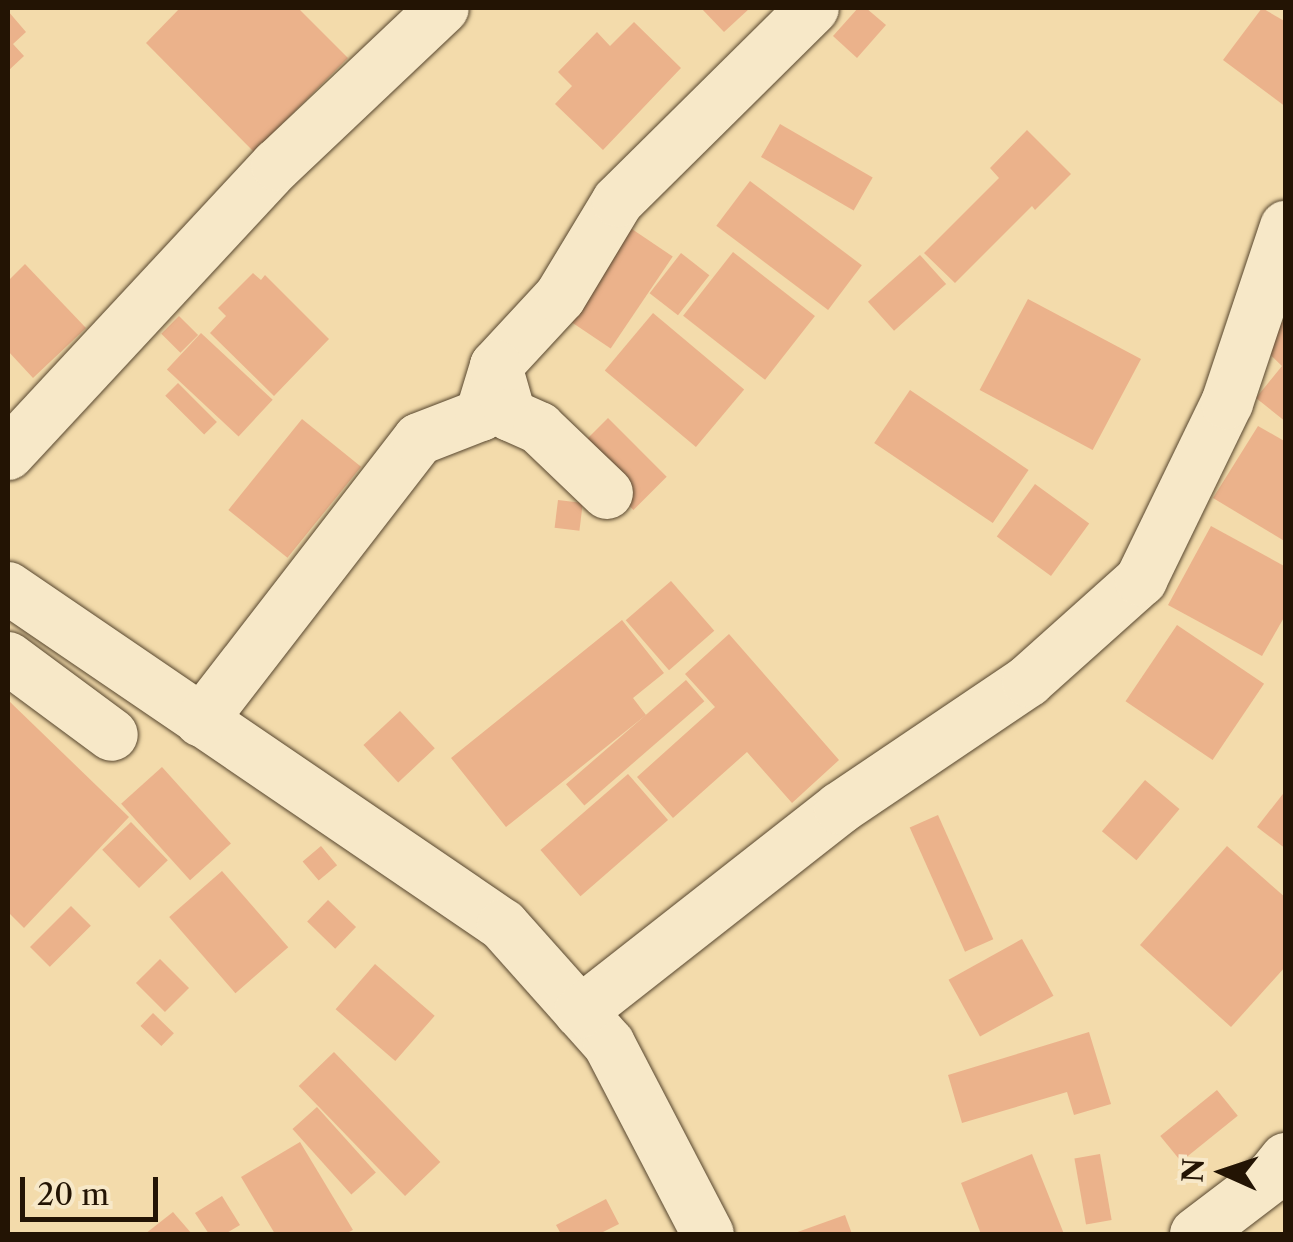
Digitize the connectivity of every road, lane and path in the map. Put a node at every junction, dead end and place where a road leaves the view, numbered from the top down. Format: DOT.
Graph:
graph roads {
  1 [pos="443,8"];
  2 [pos="813,8"];
  3 [pos="1286,227"];
  4 [pos="496,366"];
  5 [pos="8,454"];
  6 [pos="608,493"];
  7 [pos="8,588"];
  8 [pos="8,658"];
  9 [pos="202,721"];
  10 [pos="112,736"];
  11 [pos="580,1012"];
  12 [pos="1286,1160"];
  13 [pos="708,1234"];
  14 [pos="1196,1234"];
  1 -- 5 [label="street"];
  2 -- 4 [label="street"];
  3 -- 11 [label="street"];
  4 -- 6 [label="street"];
  4 -- 9 [label="street"];
  7 -- 9 [label="street"];
  8 -- 10 [label="street"];
  9 -- 11 [label="street"];
  11 -- 13 [label="street"];
  12 -- 14 [label="street"];
}
